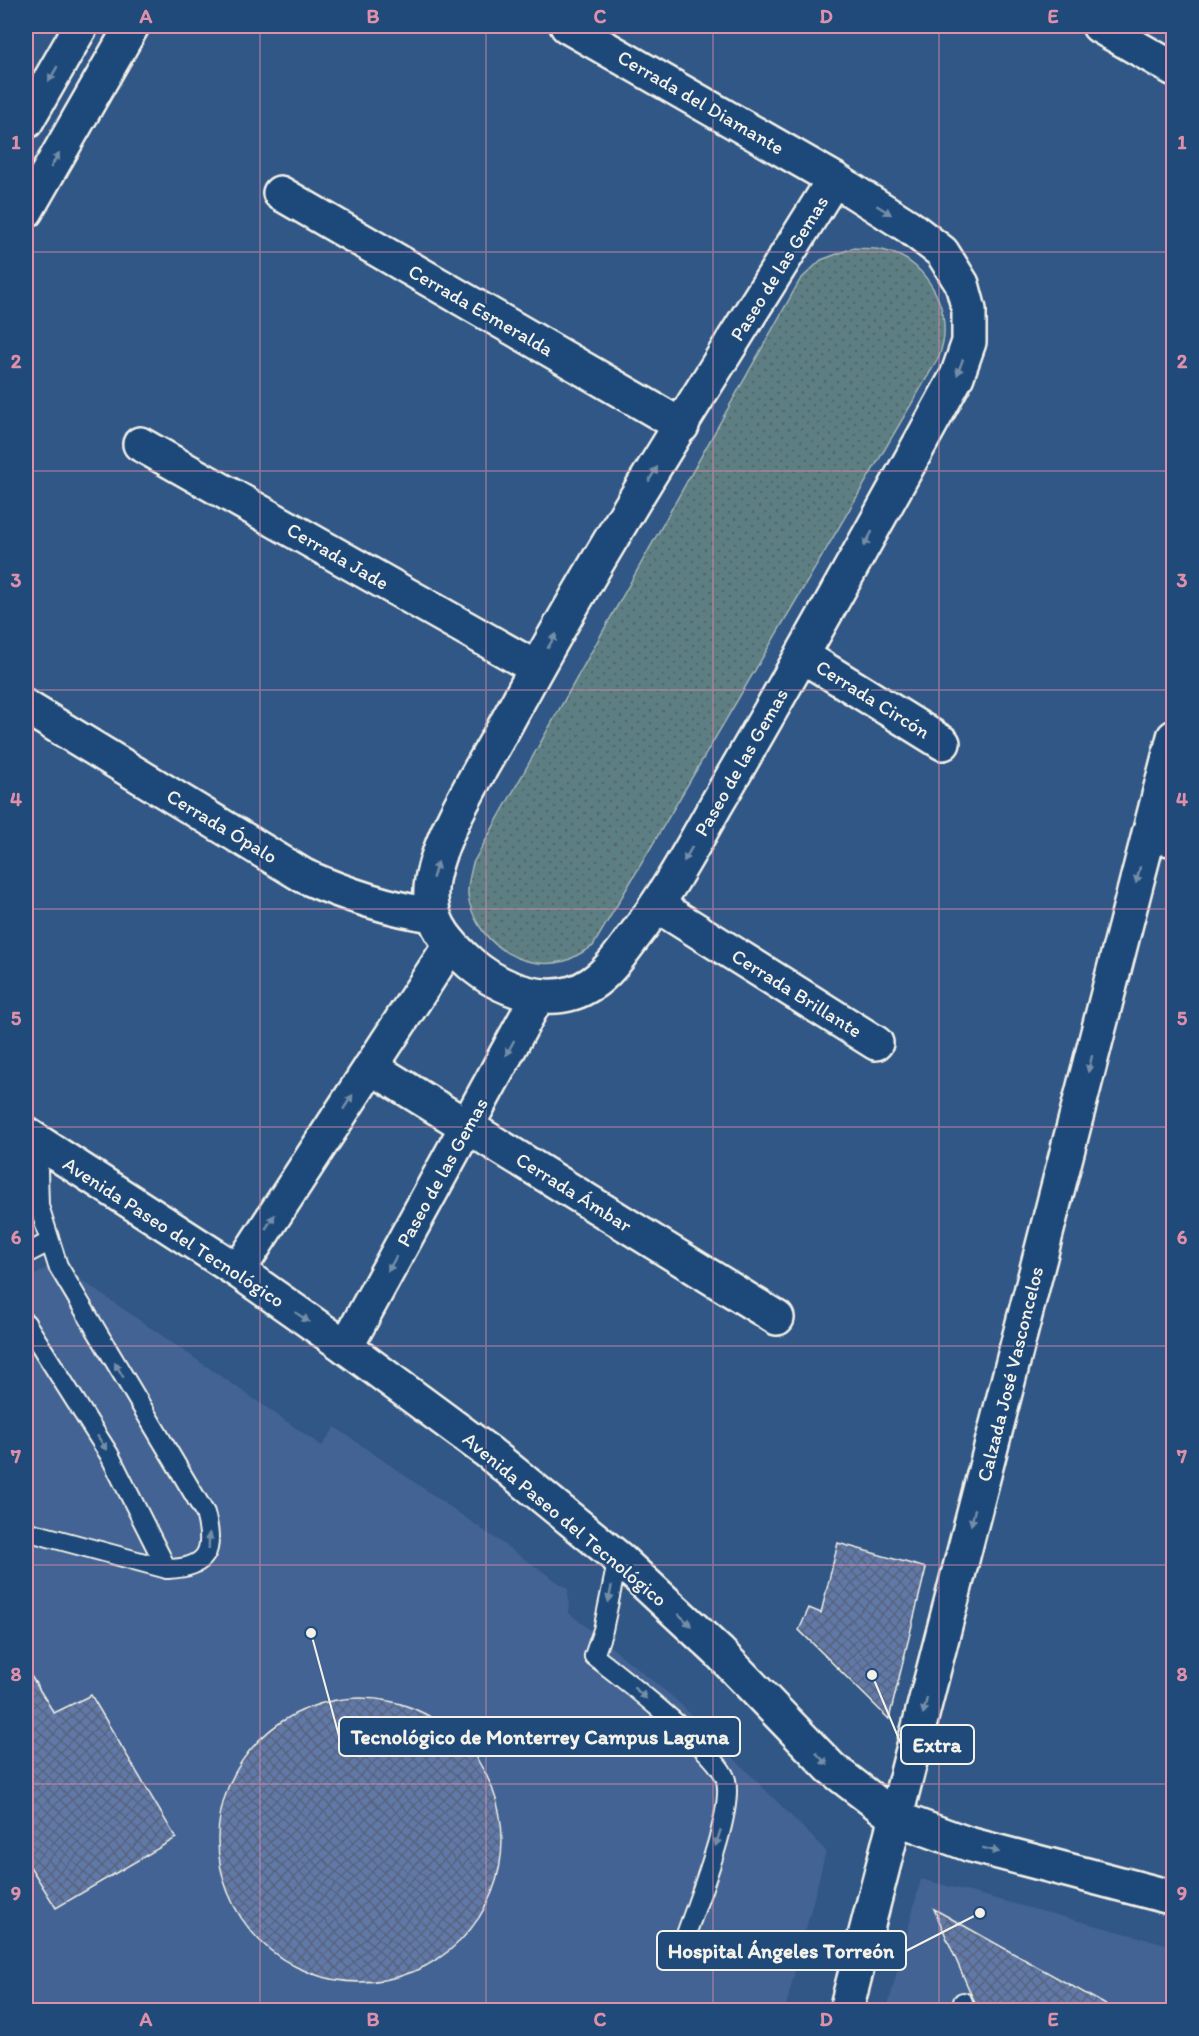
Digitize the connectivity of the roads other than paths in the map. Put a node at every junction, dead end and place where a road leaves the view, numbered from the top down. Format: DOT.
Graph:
graph roads {
  1 [pos="132,26"];
  2 [pos="567,26"];
  3 [pos="1098,26"];
  4 [pos="71,29"];
  5 [pos="113,58"];
  6 [pos="1173,69"];
  7 [pos="26,122"];
  8 [pos="834,179"];
  9 [pos="280,193"];
  10 [pos="26,211"];
  11 [pos="682,426"];
  12 [pos="140,444"];
  13 [pos="803,656"];
  14 [pos="536,668"];
  15 [pos="26,707"];
  16 [pos="1173,737"];
  17 [pos="943,743"];
  18 [pos="1161,837"];
  19 [pos="658,906"];
  20 [pos="432,915"];
  21 [pos="451,945"];
  22 [pos="538,996"];
  23 [pos="876,1043"];
  24 [pos="371,1067"];
  25 [pos="467,1126"];
  26 [pos="34,1140"];
  27 [pos="49,1242"];
  28 [pos="26,1254"];
  29 [pos="237,1271"];
  30 [pos="777,1318"];
  31 [pos="26,1323"];
  32 [pos="346,1347"];
  33 [pos="26,1531"];
  34 [pos="618,1558"];
  35 [pos="167,1569"];
  36 [pos="896,1818"];
  37 [pos="1173,1898"];
  38 [pos="683,1942"];
  39 [pos="846,2010"];
  1 -- 5 [label="street"];
  2 -- 8 [label="street, Cerrada del Diamante"];
  3 -- 6 [label="street"];
  4 -- 5 [label="street"];
  4 -- 7 [label="street, one-way"];
  10 -- 5 [label="street, one-way"];
  8 -- 11 [label="street, Paseo de las Gemas"];
  8 -- 13 [label="street, Paseo de las Gemas, one-way"];
  9 -- 11 [label="street, Cerrada Esmeralda"];
  14 -- 11 [label="street, Paseo de las Gemas, one-way"];
  12 -- 14 [label="street, Cerrada Jade"];
  13 -- 17 [label="street, Cerrada Circón"];
  13 -- 19 [label="street, Paseo de las Gemas, one-way"];
  20 -- 14 [label="street, Paseo de las Gemas, one-way"];
  15 -- 20 [label="street, Cerrada Ópalo"];
  16 -- 18 [label="street, Calzada José Vasconcelos"];
  18 -- 36 [label="street, Calzada José Vasconcelos, one-way"];
  19 -- 22 [label="street, Paseo de las Gemas"];
  19 -- 23 [label="street, Cerrada Brillante"];
  20 -- 21 [label="street, Paseo de las Gemas"];
  21 -- 22 [label="street, Paseo de las Gemas"];
  21 -- 24 [label="street"];
  22 -- 25 [label="street, Paseo de las Gemas, one-way"];
  24 -- 25 [label="street, Cerrada Ámbar"];
  29 -- 24 [label="street, one-way"];
  25 -- 30 [label="street, Cerrada Ámbar"];
  25 -- 32 [label="street, Paseo de las Gemas, one-way"];
  26 -- 27 [label="lane"];
  26 -- 29 [label="street, Avenida Paseo del Tecnológico"];
  27 -- 28 [label="lane"];
  35 -- 27 [label="lane, one-way"];
  29 -- 32 [label="street, Avenida Paseo del Tecnológico, one-way"];
  31 -- 35 [label="lane, one-way"];
  32 -- 34 [label="street, Avenida Paseo del Tecnológico"];
  33 -- 35 [label="lane"];
  34 -- 36 [label="street, Avenida Paseo del Tecnológico, one-way"];
  34 -- 38 [label="lane, one-way"];
  36 -- 37 [label="street, Avenida Paseo del Tecnológico, one-way"];
  36 -- 39 [label="street, Calzada José Vasconcelos"];
}
